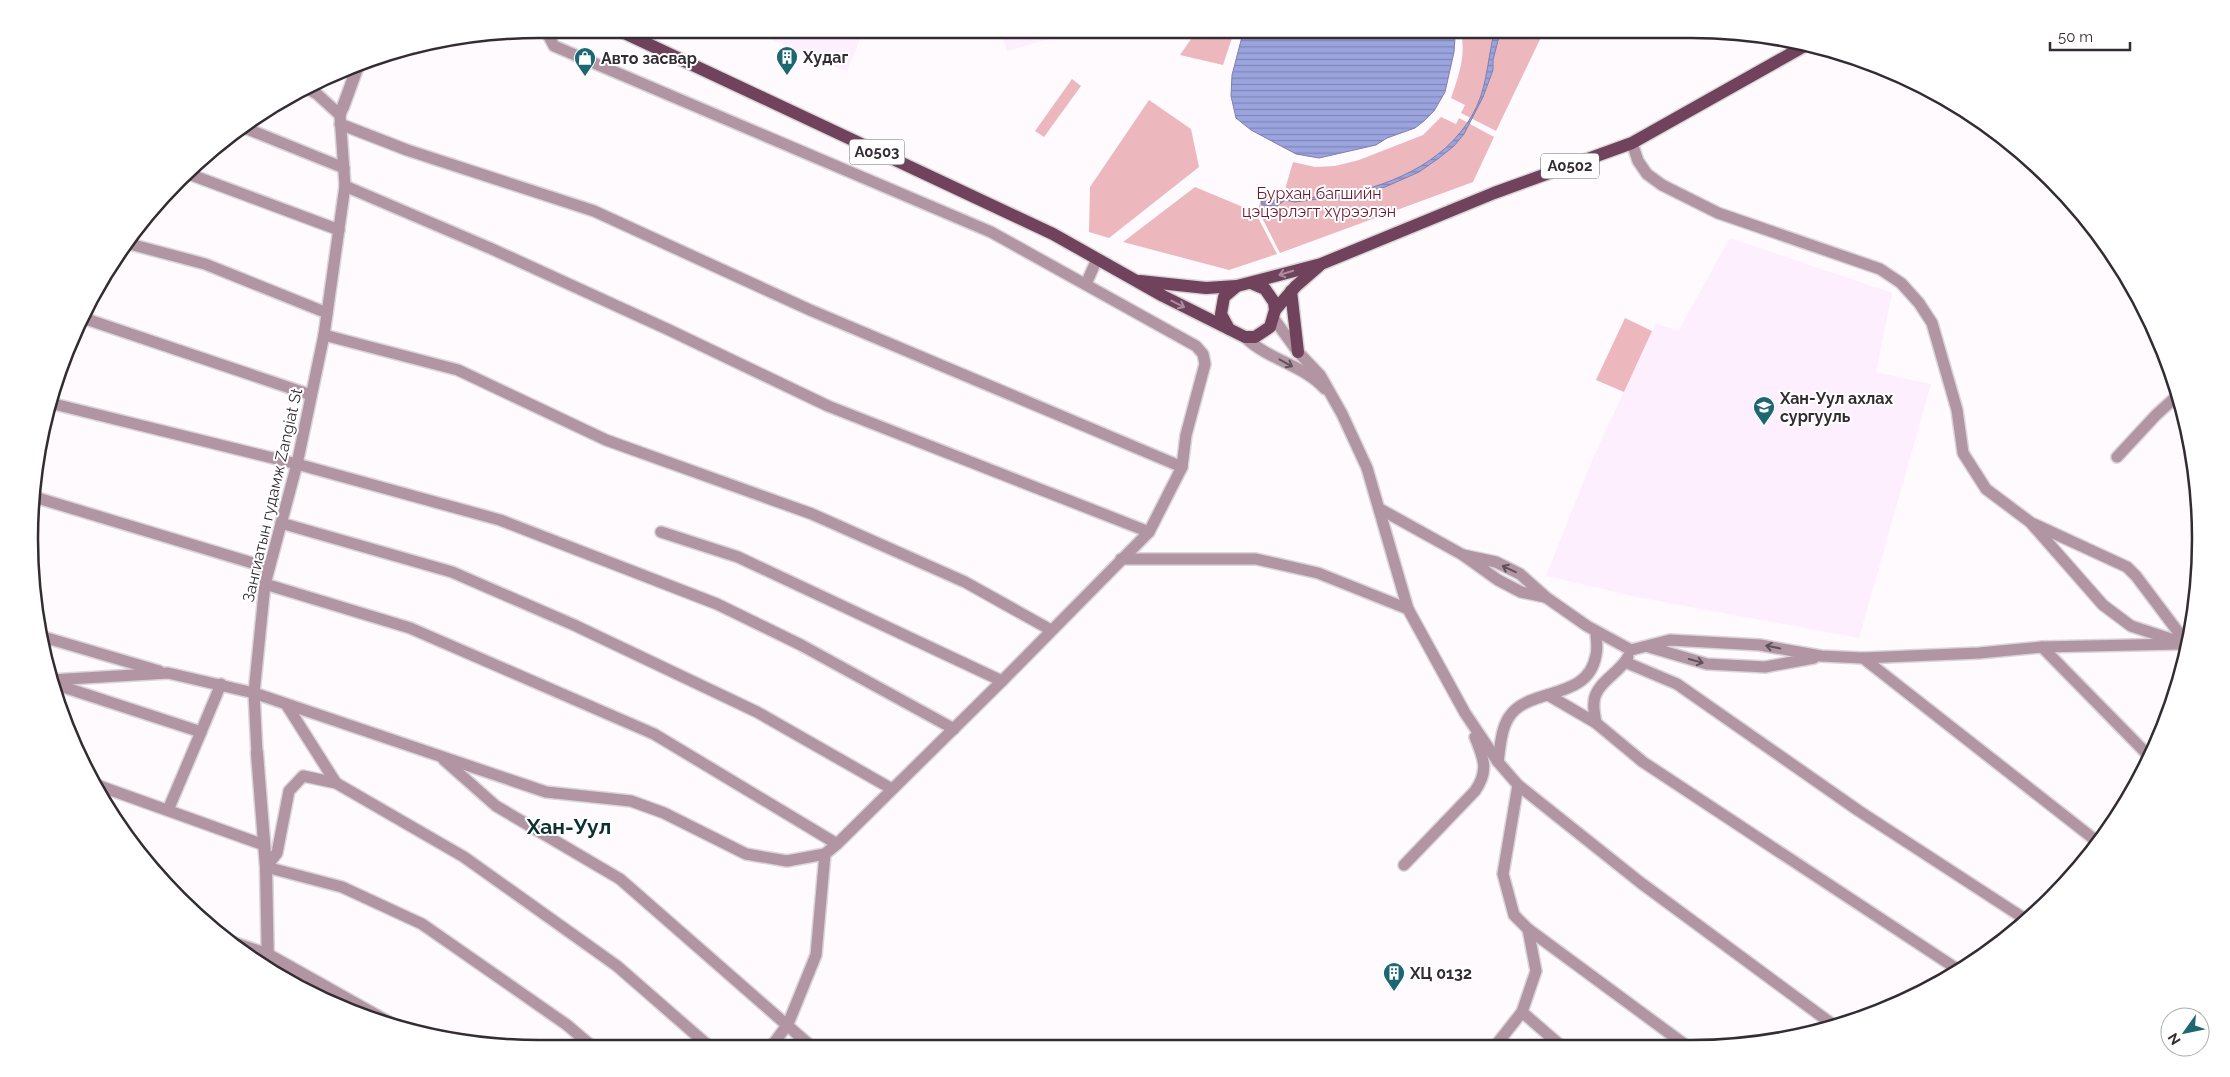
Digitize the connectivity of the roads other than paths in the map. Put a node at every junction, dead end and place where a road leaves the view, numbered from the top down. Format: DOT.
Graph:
graph roads {
  1 [pos="550,38"];
  2 [pos="635,38"];
  3 [pos="1798,49"];
  4 [pos="356,73"];
  5 [pos="313,91"];
  6 [pos="341,115"];
  7 [pos="249,130"];
  8 [pos="1632,143"];
  9 [pos="344,168"];
  10 [pos="193,176"];
  11 [pos="345,186"];
  12 [pos="339,230"];
  13 [pos="133,245"];
  14 [pos="1096,258"];
  15 [pos="1321,264"];
  16 [pos="1135,280"];
  17 [pos="1251,283"];
  18 [pos="1086,284"];
  19 [pos="1237,286"];
  20 [pos="1291,291"];
  21 [pos="327,313"];
  22 [pos="1275,314"];
  23 [pos="87,320"];
  24 [pos="1229,329"];
  25 [pos="324,335"];
  26 [pos="1246,337"];
  27 [pos="1298,352"];
  28 [pos="311,395"];
  29 [pos="1333,398"];
  30 [pos="2172,400"];
  31 [pos="56,405"];
  32 [pos="2117,456"];
  33 [pos="297,464"];
  34 [pos="1182,467"];
  35 [pos="40,499"];
  36 [pos="1380,509"];
  37 [pos="2030,522"];
  38 [pos="281,523"];
  39 [pos="661,532"];
  40 [pos="1149,532"];
  41 [pos="1121,559"];
  42 [pos="270,568"];
  43 [pos="265,584"];
  44 [pos="1408,609"];
  45 [pos="1051,630"];
  46 [pos="1596,632"];
  47 [pos="2183,637"];
  48 [pos="48,638"];
  49 [pos="2181,643"];
  50 [pos="2181,645"];
  51 [pos="1649,647"];
  52 [pos="2042,647"];
  53 [pos="1631,650"];
  54 [pos="1821,656"];
  55 [pos="1863,658"];
  56 [pos="1626,662"];
  57 [pos="1589,672"];
  58 [pos="168,673"];
  59 [pos="59,680"];
  60 [pos="1002,681"];
  61 [pos="1604,683"];
  62 [pos="59,684"];
  63 [pos="221,684"];
  64 [pos="254,693"];
  65 [pos="1548,695"];
  66 [pos="286,704"];
  67 [pos="1465,712"];
  68 [pos="1596,723"];
  69 [pos="954,729"];
  70 [pos="201,732"];
  71 [pos="2145,752"];
  72 [pos="257,753"];
  73 [pos="439,756"];
  74 [pos="1498,762"];
  75 [pos="336,783"];
  76 [pos="1518,785"];
  77 [pos="104,788"];
  78 [pos="892,789"];
  79 [pos="168,810"];
  80 [pos="2093,838"];
  81 [pos="837,844"];
  82 [pos="264,845"];
  83 [pos="825,854"];
  84 [pos="1404,865"];
  85 [pos="266,867"];
  86 [pos="2021,916"];
  87 [pos="1528,928"];
  88 [pos="259,954"];
  89 [pos="268,954"];
  90 [pos="268,960"];
  91 [pos="1952,966"];
  92 [pos="363,1007"];
  93 [pos="1522,1012"];
  94 [pos="1827,1020"];
  95 [pos="788,1024"];
  96 [pos="585,1040"];
  97 [pos="702,1040"];
  98 [pos="776,1040"];
  99 [pos="805,1040"];
  100 [pos="1500,1040"];
  101 [pos="1554,1040"];
  102 [pos="1679,1040"];
  1 -- 18 [label="street"];
  2 -- 14 [label="main road, A0503"];
  3 -- 8 [label="main road, A0502"];
  4 -- 6 [label="street, Зангиатын гудамж Zangiat St"];
  5 -- 6 [label="street"];
  6 -- 9 [label="street, Зангиатын гудамж Zangiat St"];
  6 -- 34 [label="street"];
  7 -- 9 [label="street"];
  8 -- 15 [label="main road, A0502"];
  8 -- 37 [label="street"];
  9 -- 11 [label="street, Зангиатын гудамж Zangiat St"];
  10 -- 12 [label="street"];
  11 -- 12 [label="street, Зангиатын гудамж Zangiat St"];
  11 -- 40 [label="street"];
  12 -- 21 [label="street, Зангиатын гудамж Zangiat St"];
  13 -- 21 [label="street"];
  14 -- 16 [label="main road, A0503"];
  14 -- 18 [label="street"];
  15 -- 17 [label="main road, A0502, one-way"];
  15 -- 20 [label="main road, A0502"];
  16 -- 19 [label="main road, A0503"];
  16 -- 24 [label="main road, A0503, one-way"];
  17 -- 19 [label="main road, A0502"];
  17 -- 22 [label="main road"];
  18 -- 34 [label="street"];
  19 -- 24 [label="main road"];
  20 -- 22 [label="main road, A0502"];
  20 -- 27 [label="main road"];
  21 -- 25 [label="street, Зангиатын гудамж Zangiat St"];
  22 -- 26 [label="main road, A0502"];
  22 -- 27 [label="street"];
  23 -- 28 [label="street"];
  24 -- 26 [label="main road"];
  25 -- 28 [label="street, Зангиатын гудамж Zangiat St"];
  25 -- 45 [label="street"];
  26 -- 29 [label="street, one-way"];
  27 -- 29 [label="street"];
  28 -- 33 [label="street, Зангиатын гудамж Zangiat St"];
  29 -- 36 [label="street"];
  30 -- 32 [label="street"];
  31 -- 33 [label="street"];
  33 -- 38 [label="street, Зангиатын гудамж Zangiat St"];
  33 -- 69 [label="street"];
  34 -- 40 [label="street"];
  35 -- 42 [label="street"];
  36 -- 44 [label="street"];
  36 -- 46 [label="street"];
  37 -- 47 [label="street"];
  37 -- 49 [label="street"];
  38 -- 42 [label="street, Зангиатын гудамж Zangiat St"];
  38 -- 78 [label="street"];
  39 -- 60 [label="street"];
  40 -- 41 [label="street"];
  41 -- 44 [label="street"];
  41 -- 45 [label="street"];
  42 -- 43 [label="street, Зангиатын гудамж Zangiat St"];
  43 -- 64 [label="street, Зангиатын гудамж Zangiat St"];
  43 -- 81 [label="street"];
  44 -- 67 [label="street"];
  45 -- 60 [label="street"];
  46 -- 53 [label="street"];
  46 -- 57 [label="street"];
  48 -- 58 [label="street"];
  50 -- 52 [label="street"];
  51 -- 53 [label="street"];
  54 -- 51 [label="street, one-way"];
  51 -- 54 [label="street, one-way"];
  52 -- 55 [label="street"];
  52 -- 71 [label="street"];
  53 -- 56 [label="street"];
  54 -- 55 [label="street"];
  55 -- 80 [label="street"];
  56 -- 61 [label="street"];
  56 -- 86 [label="street"];
  57 -- 61 [label="street"];
  57 -- 65 [label="street"];
  58 -- 59 [label="street"];
  58 -- 63 [label="street"];
  60 -- 69 [label="street"];
  61 -- 68 [label="street"];
  62 -- 70 [label="street"];
  63 -- 64 [label="street"];
  63 -- 70 [label="street"];
  64 -- 66 [label="street"];
  64 -- 72 [label="street, Зангиатын гудамж Zangiat St"];
  65 -- 68 [label="street"];
  65 -- 74 [label="street"];
  66 -- 73 [label="street"];
  66 -- 75 [label="street"];
  67 -- 74 [label="street"];
  67 -- 84 [label="street"];
  68 -- 91 [label="street"];
  69 -- 78 [label="street"];
  70 -- 79 [label="street"];
  72 -- 82 [label="street, Зангиатын гудамж Zangiat St"];
  73 -- 83 [label="street"];
  73 -- 95 [label="street"];
  74 -- 76 [label="street"];
  75 -- 85 [label="street"];
  75 -- 97 [label="street"];
  76 -- 87 [label="street"];
  76 -- 94 [label="street"];
  77 -- 79 [label="street"];
  78 -- 81 [label="street"];
  79 -- 82 [label="street"];
  81 -- 83 [label="street"];
  82 -- 85 [label="street, Зангиатын гудамж Zangiat St"];
  83 -- 95 [label="street"];
  85 -- 89 [label="street, Зангиатын гудамж Zangiat St"];
  85 -- 96 [label="street"];
  87 -- 93 [label="street"];
  87 -- 102 [label="street"];
  88 -- 89 [label="street"];
  89 -- 90 [label="street, Зангиатын гудамж Zangiat St"];
  89 -- 92 [label="street"];
  93 -- 100 [label="street"];
  93 -- 101 [label="street"];
  95 -- 98 [label="street"];
  95 -- 99 [label="street"];
}
